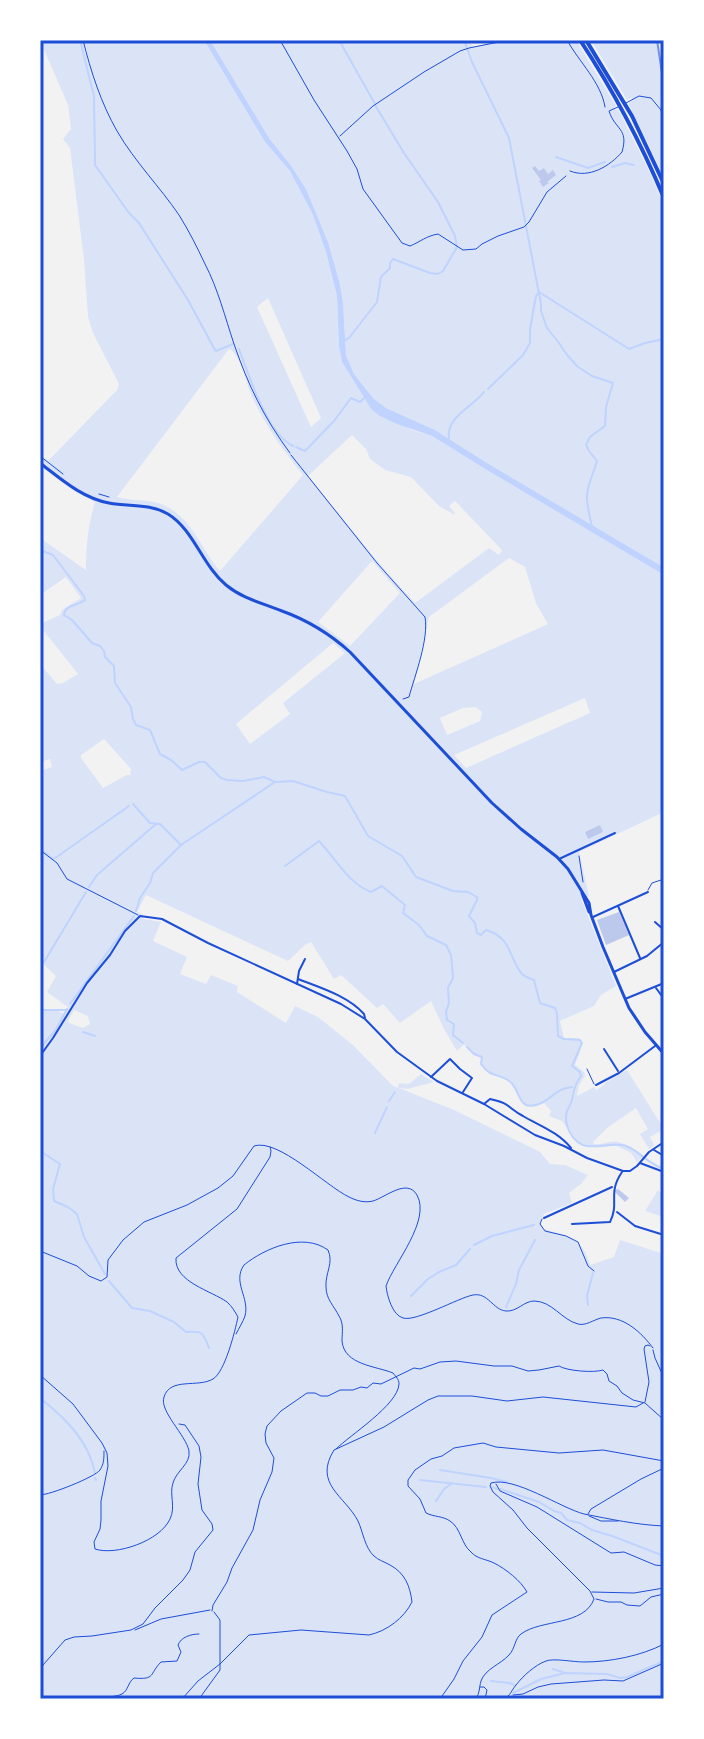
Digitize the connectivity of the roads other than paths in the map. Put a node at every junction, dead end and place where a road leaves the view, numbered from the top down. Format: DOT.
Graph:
graph roads {
  1 [pos="580,40"];
  2 [pos="586,40"];
  3 [pos="664,124"];
  4 [pos="570,171"];
  5 [pos="664,184"];
  6 [pos="664,198"];
  7 [pos="40,463"];
  8 [pos="664,590"];
  9 [pos="664,598"];
  10 [pos="615,833"];
  11 [pos="40,850"];
  12 [pos="559,859"];
  13 [pos="664,879"];
  14 [pos="648,892"];
  15 [pos="618,906"];
  16 [pos="140,916"];
  17 [pos="592,916"];
  18 [pos="655,922"];
  19 [pos="664,930"];
  20 [pos="664,942"];
  21 [pos="305,959"];
  22 [pos="641,959"];
  23 [pos="614,972"];
  24 [pos="298,979"];
  25 [pos="664,983"];
  26 [pos="297,984"];
  27 [pos="655,987"];
  28 [pos="625,999"];
  29 [pos="664,999"];
  30 [pos="365,1019"];
  31 [pos="656,1045"];
  32 [pos="604,1049"];
  33 [pos="664,1054"];
  34 [pos="40,1056"];
  35 [pos="587,1069"];
  36 [pos="619,1073"];
  37 [pos="431,1077"];
  38 [pos="596,1085"];
  39 [pos="462,1093"];
  40 [pos="484,1104"];
  41 [pos="664,1142"];
  42 [pos="653,1150"];
  43 [pos="574,1151"];
  44 [pos="664,1156"];
  45 [pos="641,1162"];
  46 [pos="623,1171"];
  47 [pos="664,1172"];
  48 [pos="613,1187"];
  49 [pos="616,1211"];
  50 [pos="544,1218"];
  51 [pos="572,1224"];
  52 [pos="664,1235"];
  53 [pos="594,1271"];
  1 -- 6 [label="highway"];
  2 -- 5 [label="highway"];
  3 -- 4 [label="lane"];
  7 -- 12 [label="main road"];
  8 -- 9 [label="lane"];
  10 -- 12 [label="street"];
  11 -- 16 [label="lane"];
  12 -- 17 [label="main road"];
  13 -- 14 [label="lane"];
  14 -- 15 [label="street"];
  15 -- 17 [label="street"];
  15 -- 22 [label="street"];
  16 -- 26 [label="street"];
  16 -- 34 [label="street"];
  17 -- 23 [label="main road"];
  18 -- 19 [label="street"];
  20 -- 22 [label="street"];
  21 -- 24 [label="street"];
  22 -- 23 [label="street"];
  23 -- 28 [label="main road"];
  24 -- 26 [label="street"];
  24 -- 30 [label="street"];
  25 -- 27 [label="street"];
  26 -- 30 [label="street"];
  27 -- 28 [label="street"];
  27 -- 29 [label="street"];
  28 -- 31 [label="main road"];
  30 -- 37 [label="street"];
  31 -- 33 [label="main road"];
  31 -- 36 [label="street"];
  32 -- 36 [label="street"];
  35 -- 38 [label="lane"];
  36 -- 38 [label="street"];
  37 -- 39 [label="street"];
  37 -- 39 [label="street"];
  39 -- 40 [label="street"];
  40 -- 43 [label="street"];
  40 -- 43 [label="street"];
  41 -- 42 [label="street"];
  42 -- 44 [label="street"];
  42 -- 45 [label="street"];
  43 -- 46 [label="street"];
  45 -- 46 [label="street"];
  45 -- 47 [label="street"];
  46 -- 48 [label="street"];
  48 -- 49 [label="street"];
  48 -- 50 [label="street"];
  49 -- 51 [label="street"];
  49 -- 52 [label="street"];
  50 -- 53 [label="lane"];
}
